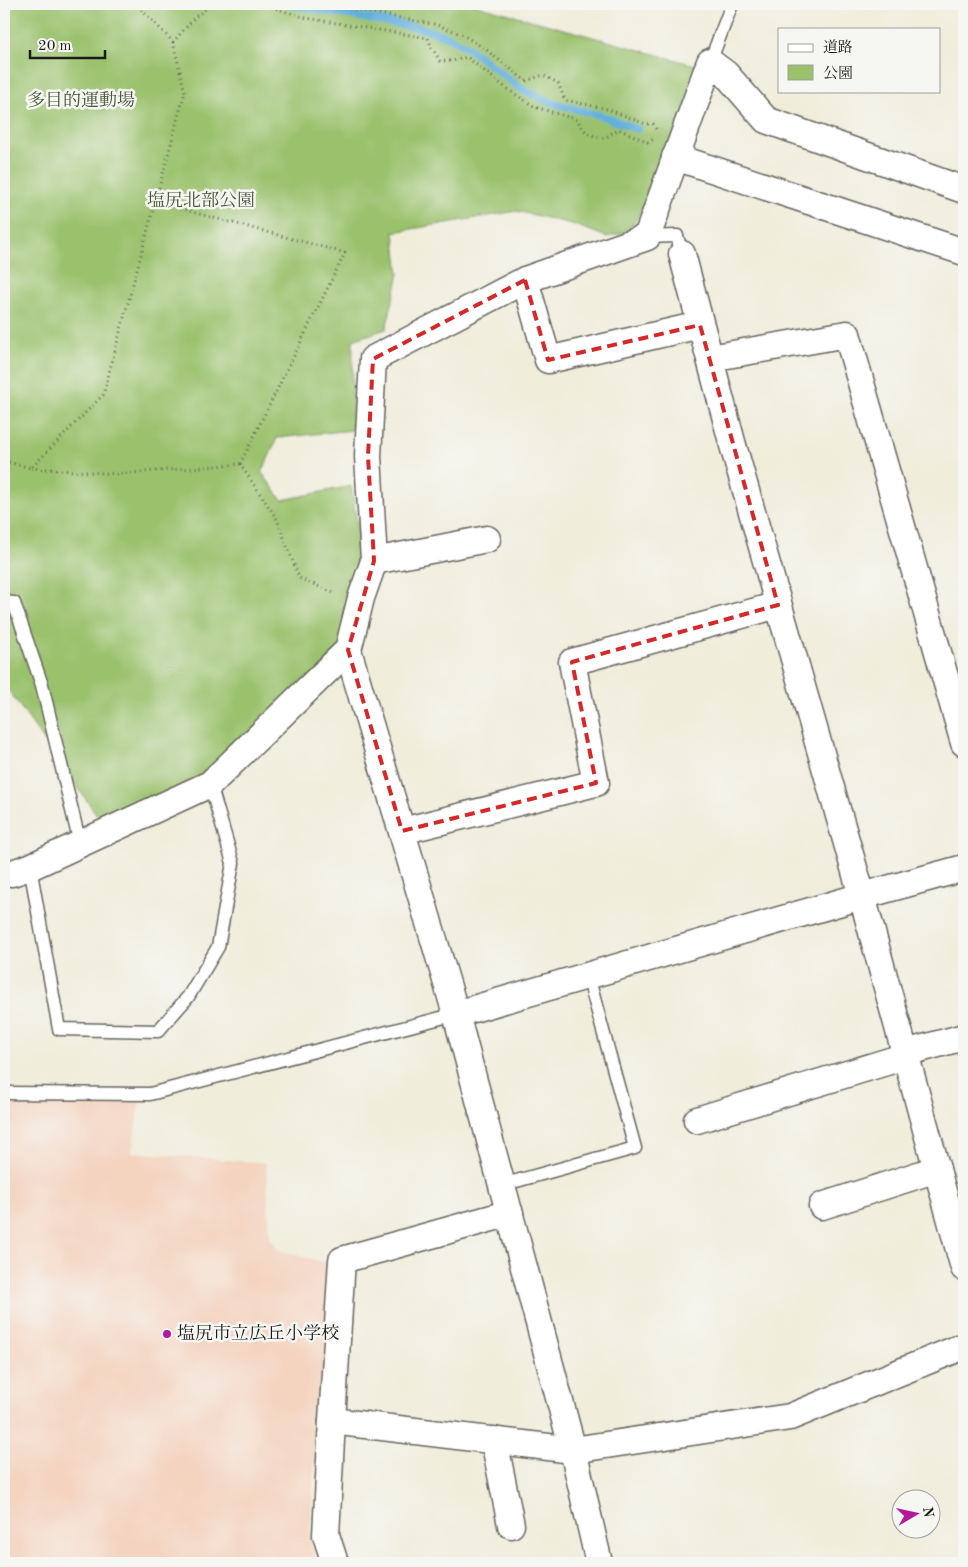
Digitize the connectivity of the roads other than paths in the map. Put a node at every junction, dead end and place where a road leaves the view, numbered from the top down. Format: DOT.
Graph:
graph roads {
  1 [pos="732,4"];
  2 [pos="710,62"];
  3 [pos="675,157"];
  4 [pos="964,190"];
  5 [pos="647,237"];
  6 [pos="964,252"];
  7 [pos="682,254"];
  8 [pos="525,280"];
  9 [pos="700,325"];
  10 [pos="710,358"];
  11 [pos="487,539"];
  12 [pos="374,561"];
  13 [pos="4,602"];
  14 [pos="778,605"];
  15 [pos="348,650"];
  16 [pos="964,743"];
  17 [pos="210,784"];
  18 [pos="402,831"];
  19 [pos="80,844"];
  20 [pos="964,868"];
  21 [pos="21,870"];
  22 [pos="862,896"];
  23 [pos="588,976"];
  24 [pos="456,1014"];
  25 [pos="964,1037"];
  26 [pos="906,1054"];
  27 [pos="4,1093"];
  28 [pos="697,1120"];
  29 [pos="937,1169"];
  30 [pos="502,1185"];
  31 [pos="822,1206"];
  32 [pos="510,1213"];
  33 [pos="964,1268"];
  34 [pos="964,1346"];
  35 [pos="332,1421"];
  36 [pos="494,1440"];
  37 [pos="574,1450"];
  38 [pos="511,1525"];
  39 [pos="335,1563"];
  40 [pos="599,1563"];
  1 -- 2 [label="lane"];
  2 -- 3 [label="street"];
  2 -- 4 [label="street"];
  3 -- 5 [label="street"];
  3 -- 6 [label="street"];
  5 -- 7 [label="lane"];
  5 -- 8 [label="street"];
  7 -- 9 [label="street"];
  8 -- 9 [label="street"];
  8 -- 12 [label="street"];
  9 -- 10 [label="street"];
  10 -- 14 [label="street"];
  10 -- 16 [label="street"];
  11 -- 12 [label="street"];
  12 -- 15 [label="street"];
  13 -- 19 [label="lane"];
  14 -- 18 [label="street"];
  14 -- 22 [label="street"];
  15 -- 17 [label="street"];
  15 -- 18 [label="street"];
  17 -- 19 [label="street"];
  17 -- 21 [label="lane"];
  18 -- 24 [label="street"];
  19 -- 21 [label="street"];
  20 -- 22 [label="street"];
  22 -- 23 [label="street"];
  22 -- 26 [label="street"];
  23 -- 24 [label="street"];
  23 -- 30 [label="lane"];
  24 -- 27 [label="lane"];
  24 -- 30 [label="street"];
  25 -- 26 [label="street"];
  26 -- 28 [label="street"];
  26 -- 29 [label="street"];
  29 -- 31 [label="street"];
  29 -- 33 [label="street"];
  30 -- 32 [label="street"];
  32 -- 35 [label="street"];
  32 -- 37 [label="street"];
  34 -- 37 [label="street"];
  35 -- 36 [label="street"];
  35 -- 39 [label="street"];
  36 -- 37 [label="street"];
  36 -- 38 [label="street"];
  37 -- 40 [label="street"];
}
